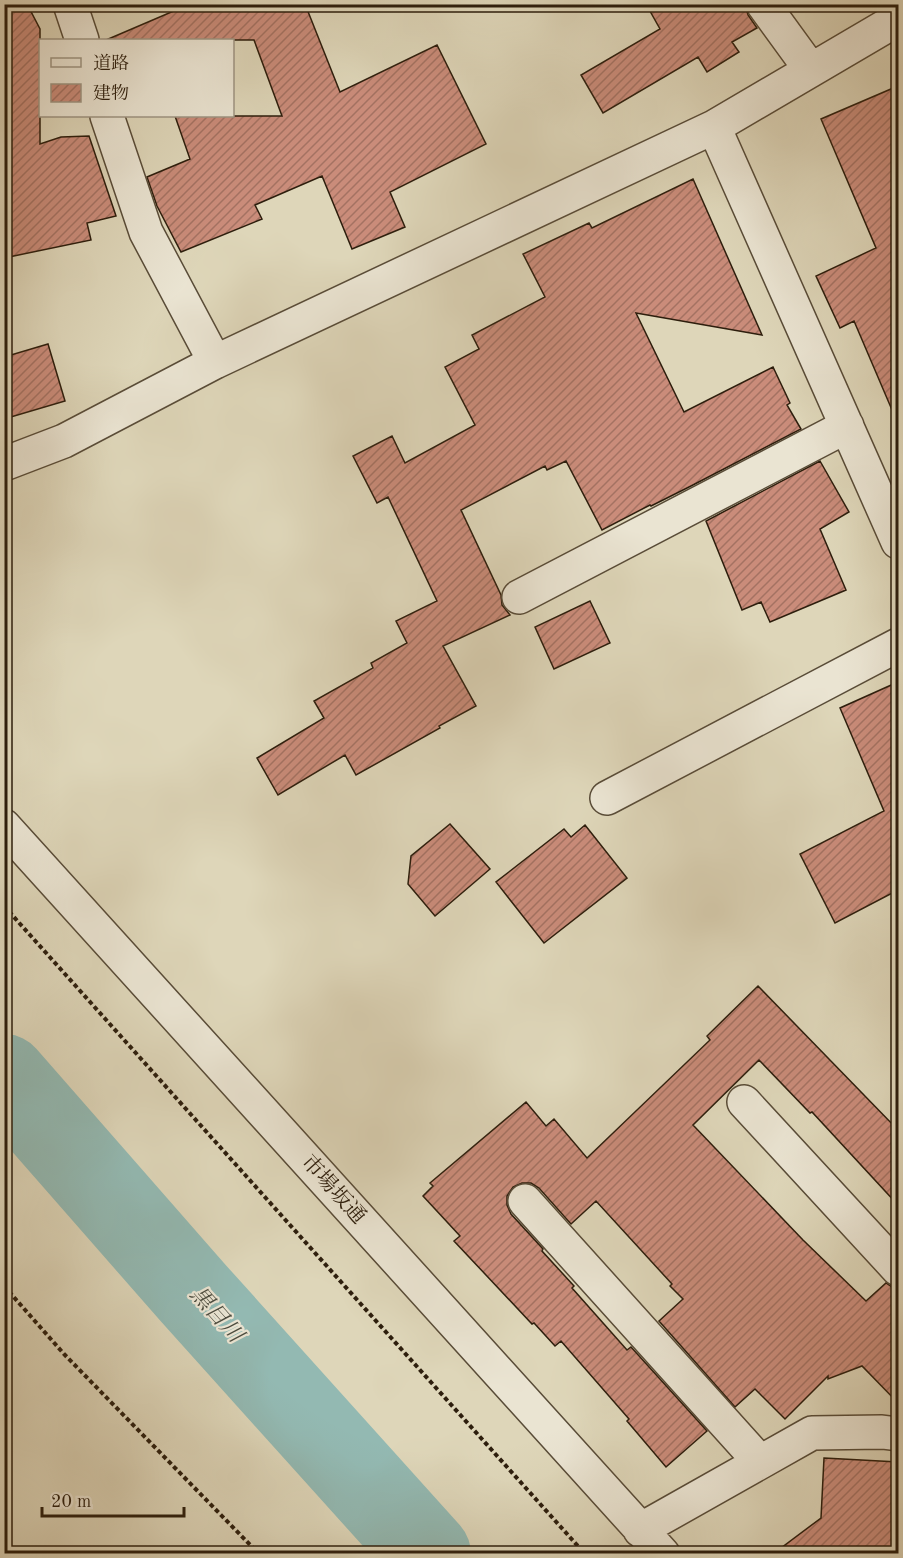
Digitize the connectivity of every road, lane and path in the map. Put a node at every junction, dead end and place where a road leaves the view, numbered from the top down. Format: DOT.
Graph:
graph roads {
  1 [pos="70,4"];
  2 [pos="763,4"];
  3 [pos="898,19"];
  4 [pos="82,39"];
  5 [pos="811,70"];
  6 [pos="108,117"];
  7 [pos="714,127"];
  8 [pos="215,362"];
  9 [pos="847,426"];
  10 [pos="4,464"];
  11 [pos="898,542"];
  12 [pos="519,597"];
  13 [pos="898,645"];
  14 [pos="607,798"];
  15 [pos="4,826"];
  16 [pos="4,906"];
  17 [pos="744,1102"];
  18 [pos="525,1201"];
  19 [pos="898,1269"];
  20 [pos="4,1286"];
  21 [pos="898,1434"];
  22 [pos="760,1462"];
  23 [pos="640,1530"];
  24 [pos="259,1554"];
  25 [pos="585,1554"];
  26 [pos="663,1554"];
  1 -- 4 [label="street"];
  2 -- 5 [label="street"];
  3 -- 5 [label="street"];
  5 -- 7 [label="street"];
  6 -- 8 [label="street"];
  7 -- 8 [label="street"];
  7 -- 9 [label="street"];
  8 -- 10 [label="street"];
  9 -- 11 [label="street"];
  9 -- 12 [label="street"];
  13 -- 14 [label="street"];
  15 -- 23 [label="street, 市場坂通"];
  16 -- 25 [label="path"];
  17 -- 19 [label="street"];
  18 -- 22 [label="street"];
  20 -- 24 [label="path"];
  21 -- 22 [label="street"];
  22 -- 23 [label="street"];
  23 -- 26 [label="street, 市場坂通"];
}
